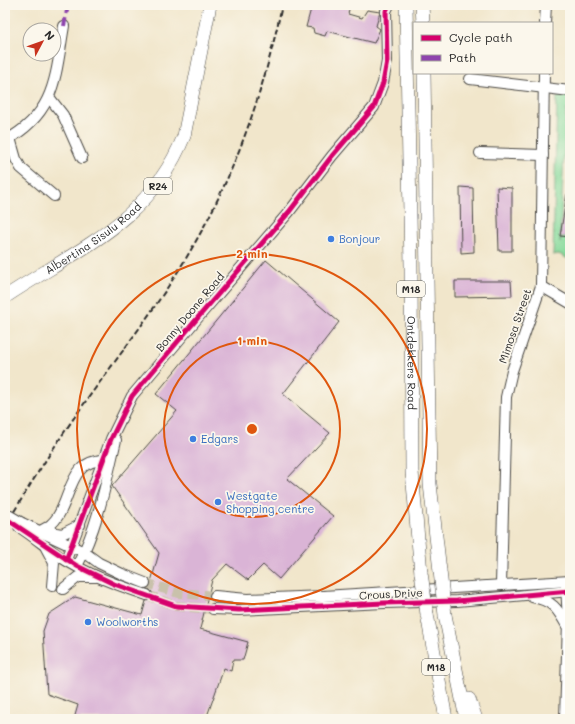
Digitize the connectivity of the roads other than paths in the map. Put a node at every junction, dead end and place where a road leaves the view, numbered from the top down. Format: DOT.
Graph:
graph roads {
  1 [pos="210,5"];
  2 [pos="406,5"];
  3 [pos="422,5"];
  4 [pos="546,5"];
  5 [pos="386,7"];
  6 [pos="423,22"];
  7 [pos="546,22"];
  8 [pos="64,26"];
  9 [pos="424,74"];
  10 [pos="544,74"];
  11 [pos="470,79"];
  12 [pos="544,87"];
  13 [pos="570,91"];
  14 [pos="50,97"];
  15 [pos="8,139"];
  16 [pos="480,154"];
  17 [pos="543,155"];
  18 [pos="82,158"];
  19 [pos="54,196"];
  20 [pos="541,286"];
  21 [pos="5,297"];
  22 [pos="570,303"];
  23 [pos="107,460"];
  24 [pos="88,503"];
  25 [pos="100,508"];
  26 [pos="5,513"];
  27 [pos="5,518"];
  28 [pos="21,524"];
  29 [pos="80,525"];
  30 [pos="94,526"];
  31 [pos="38,529"];
  32 [pos="40,541"];
  33 [pos="72,546"];
  34 [pos="84,552"];
  35 [pos="66,560"];
  36 [pos="99,563"];
  37 [pos="77,566"];
  38 [pos="102,578"];
  39 [pos="145,583"];
  40 [pos="501,585"];
  41 [pos="52,586"];
  42 [pos="568,586"];
  43 [pos="63,588"];
  44 [pos="147,595"];
  45 [pos="215,596"];
  46 [pos="523,596"];
  47 [pos="213,609"];
  48 [pos="568,627"];
  49 [pos="452,644"];
  50 [pos="446,719"];
  51 [pos="466,719"];
  52 [pos="476,719"];
  53 [pos="565,719"];
  1 -- 21 [label="main road, Albertina Sisulu Road / R24"];
  2 -- 50 [label="main road, Ontdekkers Road / M18, bridge"];
  3 -- 6 [label="main road"];
  4 -- 7 [label="street"];
  5 -- 23 [label="street, Bonny Doone Road"];
  8 -- 14 [label="street"];
  9 -- 49 [label="main road, Ontdekkers Road / M18, bridge"];
  10 -- 12 [label="street, Mimosa Street"];
  11 -- 12 [label="street"];
  12 -- 13 [label="street"];
  12 -- 17 [label="street, Mimosa Street"];
  14 -- 15 [label="street"];
  14 -- 18 [label="street"];
  15 -- 19 [label="street"];
  16 -- 17 [label="street"];
  17 -- 20 [label="street, Mimosa Street"];
  20 -- 22 [label="street"];
  20 -- 40 [label="street, Mimosa Street"];
  23 -- 24 [label="street, Bonny Doone Road"];
  23 -- 25 [label="street, Bonny Doone Road"];
  23 -- 31 [label="street"];
  24 -- 25 [label="street"];
  24 -- 29 [label="street, Bonny Doone Road"];
  25 -- 30 [label="street, Bonny Doone Road"];
  26 -- 28 [label="street, bridge"];
  27 -- 28 [label="street"];
  28 -- 31 [label="street"];
  28 -- 32 [label="street"];
  29 -- 31 [label="street"];
  29 -- 33 [label="street, Bonny Doone Road"];
  30 -- 34 [label="street, Bonny Doone Road"];
  30 -- 36 [label="street"];
  31 -- 33 [label="street"];
  32 -- 35 [label="street"];
  32 -- 41 [label="street"];
  33 -- 34 [label="street"];
  33 -- 35 [label="street, Bonny Doone Road"];
  34 -- 36 [label="street"];
  34 -- 37 [label="street, Bonny Doone Road"];
  35 -- 37 [label="street"];
  36 -- 39 [label="street"];
  37 -- 38 [label="street"];
  38 -- 43 [label="street"];
  38 -- 44 [label="street"];
  40 -- 42 [label="street, Crous Drive"];
  40 -- 45 [label="street, Crous Drive"];
  42 -- 46 [label="street, Crous Drive"];
  42 -- 48 [label="street"];
  46 -- 47 [label="street, Crous Drive"];
  46 -- 48 [label="street"];
  48 -- 53 [label="street"];
  49 -- 51 [label="main road, Ontdekkers Road / M18"];
  49 -- 52 [label="main road"];
}
